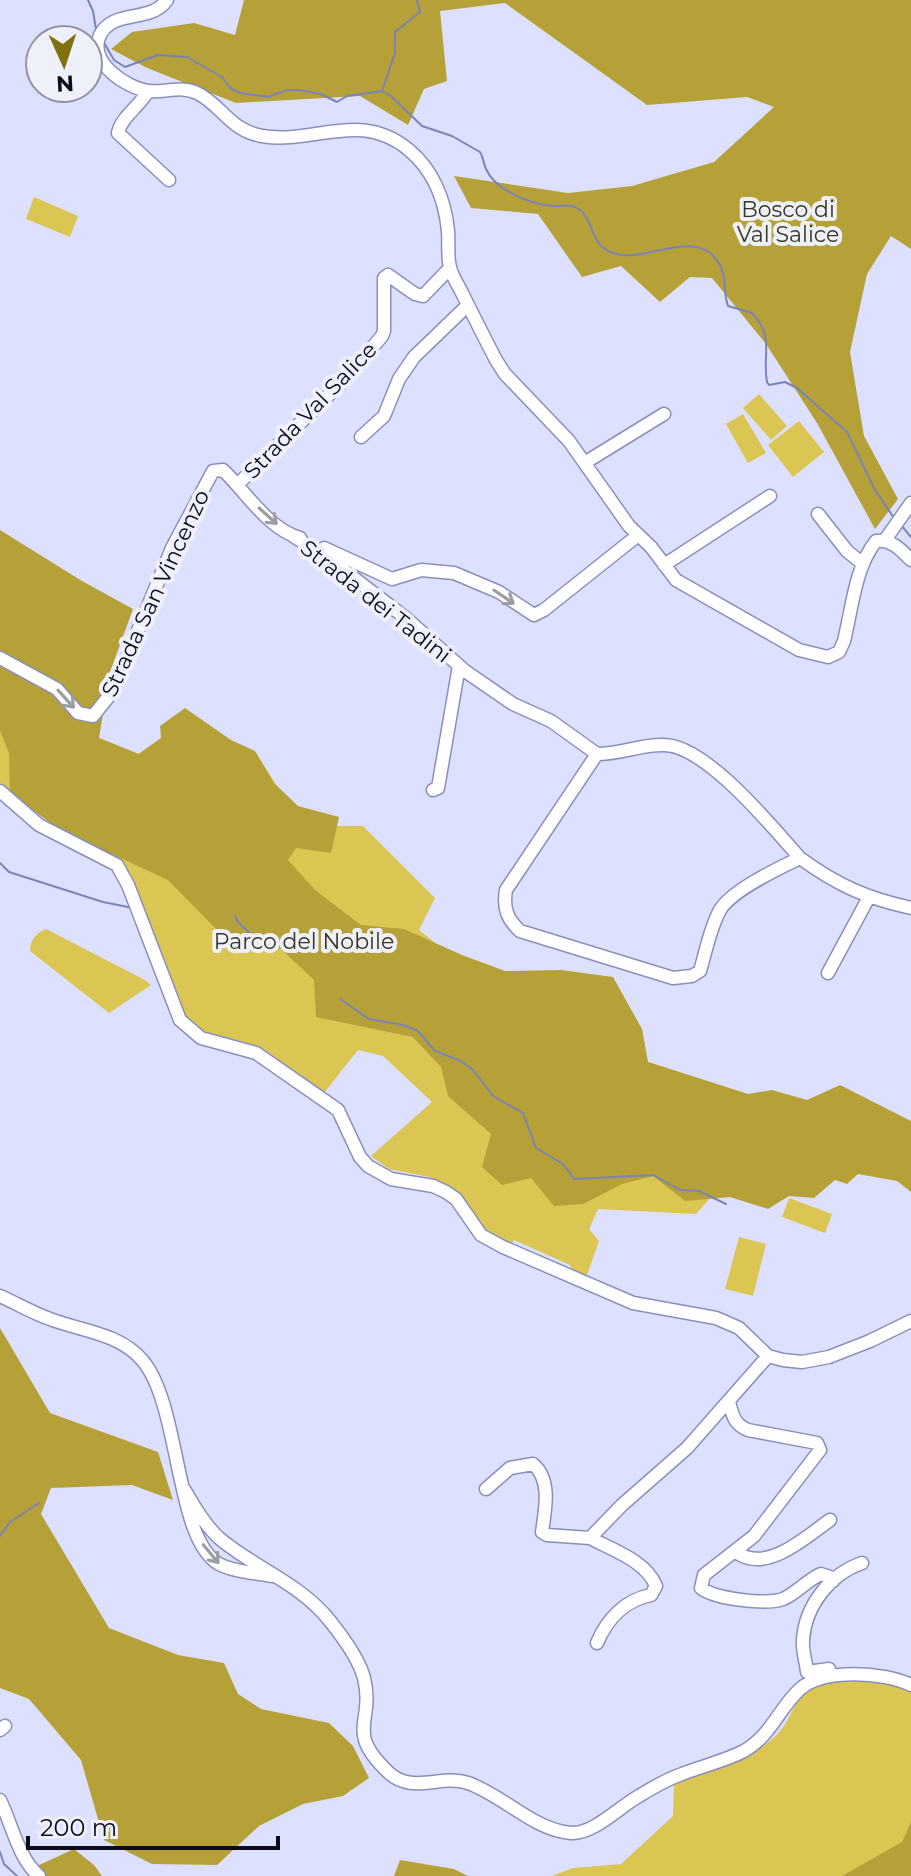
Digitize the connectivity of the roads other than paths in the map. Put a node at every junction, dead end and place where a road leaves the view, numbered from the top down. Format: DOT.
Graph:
graph roads {
  1 [pos="167,0"];
  2 [pos="148,91"];
  3 [pos="169,180"];
  4 [pos="450,268"];
  5 [pos="468,305"];
  6 [pos="664,414"];
  7 [pos="361,437"];
  8 [pos="586,462"];
  9 [pos="238,484"];
  10 [pos="770,496"];
  11 [pos="911,503"];
  12 [pos="818,514"];
  13 [pos="293,536"];
  14 [pos="637,536"];
  15 [pos="885,540"];
  16 [pos="911,560"];
  17 [pos="863,564"];
  18 [pos="664,565"];
  19 [pos="0,658"];
  20 [pos="459,666"];
  21 [pos="597,754"];
  22 [pos="433,790"];
  23 [pos="0,791"];
  24 [pos="800,858"];
  25 [pos="869,897"];
  26 [pos="911,908"];
  27 [pos="828,973"];
  28 [pos="0,1296"];
  29 [pos="911,1321"];
  30 [pos="768,1356"];
  31 [pos="729,1402"];
  32 [pos="184,1489"];
  33 [pos="486,1489"];
  34 [pos="830,1520"];
  35 [pos="590,1538"];
  36 [pos="738,1551"];
  37 [pos="862,1563"];
  38 [pos="276,1576"];
  39 [pos="833,1581"];
  40 [pos="597,1643"];
  41 [pos="871,1675"];
  42 [pos="911,1685"];
  43 [pos="0,1800"];
  44 [pos="39,1876"];
  1 -- 2 [label="street"];
  2 -- 3 [label="street"];
  2 -- 4 [label="street"];
  4 -- 5 [label="street"];
  4 -- 9 [label="street, Strada Val Salice"];
  5 -- 7 [label="street, Strada Val Salice"];
  5 -- 8 [label="street"];
  6 -- 8 [label="street"];
  8 -- 14 [label="street"];
  9 -- 13 [label="street, Strada San Vincenzo, one-way"];
  19 -- 9 [label="street, Strada San Vincenzo, one-way"];
  10 -- 18 [label="street"];
  11 -- 15 [label="street"];
  12 -- 17 [label="street"];
  13 -- 14 [label="street, Strada San Vincenzo, one-way"];
  13 -- 20 [label="street, Strada dei Tadini"];
  14 -- 18 [label="street"];
  15 -- 16 [label="street"];
  15 -- 17 [label="street"];
  17 -- 18 [label="street"];
  20 -- 21 [label="street, Strada dei Tadini"];
  20 -- 22 [label="street, Strada dei Tadini"];
  21 -- 24 [label="street"];
  21 -- 24 [label="street"];
  23 -- 30 [label="street"];
  24 -- 25 [label="street"];
  25 -- 26 [label="street"];
  25 -- 27 [label="street"];
  28 -- 32 [label="street"];
  29 -- 30 [label="street"];
  30 -- 31 [label="street"];
  31 -- 35 [label="street"];
  31 -- 36 [label="street"];
  32 -- 38 [label="street"];
  32 -- 38 [label="street, one-way"];
  33 -- 35 [label="street"];
  34 -- 36 [label="street"];
  35 -- 40 [label="street"];
  36 -- 39 [label="street"];
  37 -- 39 [label="street"];
  38 -- 41 [label="street"];
  39 -- 41 [label="street"];
  41 -- 42 [label="street"];
  43 -- 44 [label="street"];
}
